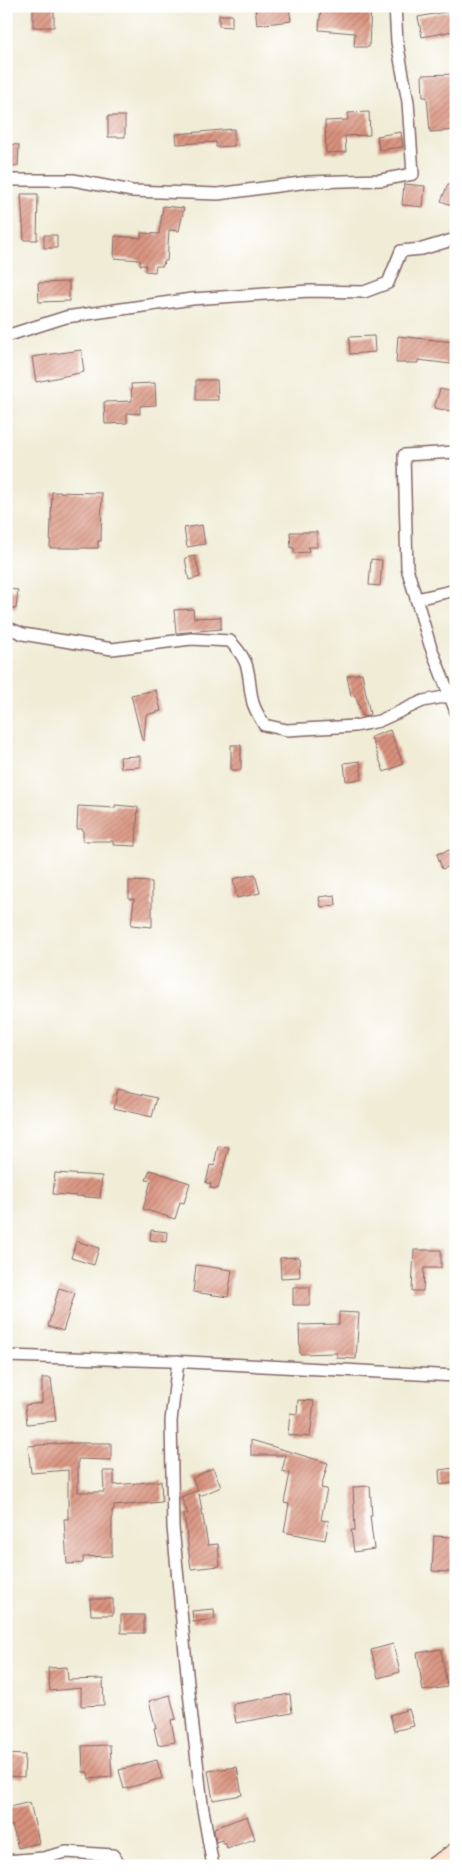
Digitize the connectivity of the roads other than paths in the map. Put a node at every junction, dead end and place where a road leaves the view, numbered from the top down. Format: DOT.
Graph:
graph roads {
  1 [pos="395,6"];
  2 [pos="6,180"];
  3 [pos="456,241"];
  4 [pos="6,336"];
  5 [pos="456,452"];
  6 [pos="456,590"];
  7 [pos="416,599"];
  8 [pos="6,627"];
  9 [pos="449,696"];
  10 [pos="456,712"];
  11 [pos="6,1356"];
  12 [pos="178,1361"];
  13 [pos="456,1376"];
  14 [pos="456,1852"];
  15 [pos="6,1862"];
  16 [pos="120,1866"];
  17 [pos="213,1866"];
  18 [pos="433,1866"];
  1 -- 2 [label="street"];
  3 -- 4 [label="street"];
  5 -- 7 [label="street"];
  6 -- 7 [label="street"];
  7 -- 9 [label="street"];
  8 -- 9 [label="street"];
  9 -- 10 [label="street"];
  11 -- 12 [label="street"];
  12 -- 13 [label="street"];
  12 -- 17 [label="street"];
  14 -- 18 [label="main road"];
  15 -- 16 [label="street"];
}
